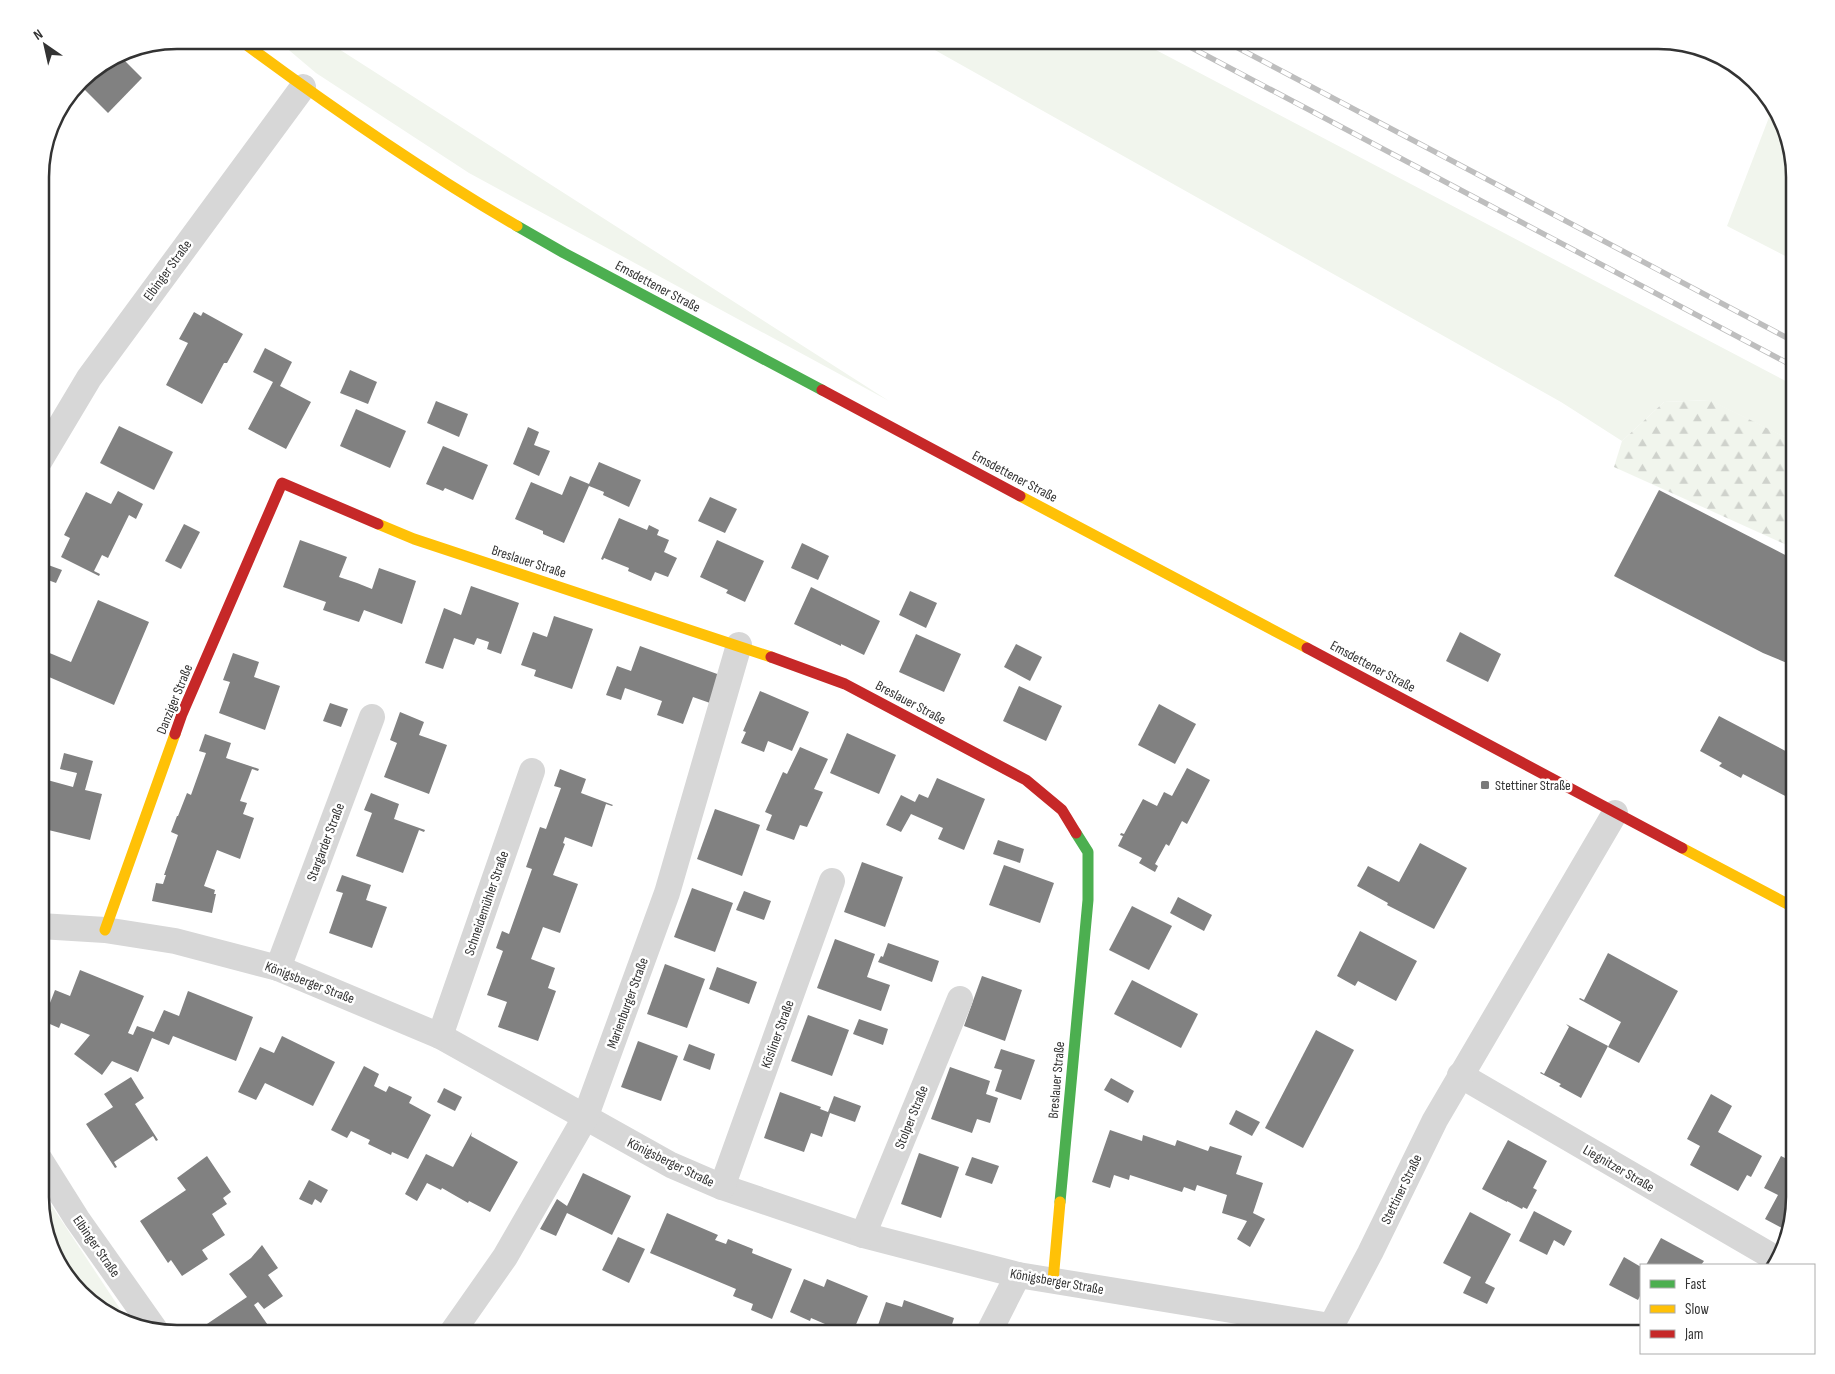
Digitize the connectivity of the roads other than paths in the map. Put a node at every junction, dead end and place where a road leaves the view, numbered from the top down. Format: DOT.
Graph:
graph roads {
  1 [pos="252,49"];
  2 [pos="303,87"];
  3 [pos="49,445"];
  4 [pos="282,483"];
  5 [pos="739,645"];
  6 [pos="372,717"];
  7 [pos="532,771"];
  8 [pos="1615,814"];
  9 [pos="832,881"];
  10 [pos="1786,903"];
  11 [pos="49,927"];
  12 [pos="106,930"];
  13 [pos="278,968"];
  14 [pos="960,998"];
  15 [pos="440,1036"];
  16 [pos="1460,1075"];
  17 [pos="585,1118"];
  18 [pos="49,1174"];
  19 [pos="722,1187"];
  20 [pos="863,1235"];
  21 [pos="1772,1256"];
  22 [pos="1018,1275"];
  23 [pos="1053,1281"];
  24 [pos="150,1323"];
  25 [pos="457,1325"];
  26 [pos="993,1325"];
  27 [pos="1301,1325"];
  28 [pos="1332,1325"];
  1 -- 2 [label="street, Emsdettener Straße"];
  2 -- 3 [label="street, Elbinger Straße"];
  2 -- 8 [label="street, Emsdettener Straße"];
  4 -- 5 [label="street, Breslauer Straße"];
  4 -- 12 [label="street, Danziger Straße"];
  5 -- 17 [label="street, Marienburger Straße"];
  5 -- 23 [label="street, Breslauer Straße"];
  6 -- 13 [label="street, Stargarder Straße"];
  7 -- 15 [label="street, Schneidemühler Straße"];
  8 -- 10 [label="street, Emsdettener Straße"];
  8 -- 16 [label="street, Stettiner Straße"];
  9 -- 19 [label="street, Kösliner Straße"];
  11 -- 12 [label="street, Königsberger Straße"];
  12 -- 13 [label="street, Königsberger Straße"];
  13 -- 15 [label="street, Königsberger Straße"];
  14 -- 20 [label="street, Stolper Straße"];
  15 -- 17 [label="street, Königsberger Straße"];
  16 -- 21 [label="street, Liegnitzer Straße"];
  16 -- 28 [label="street, Stettiner Straße"];
  17 -- 19 [label="street, Königsberger Straße"];
  17 -- 25 [label="street, Marienburger Straße"];
  18 -- 24 [label="street, Elbinger Straße"];
  19 -- 20 [label="street, Königsberger Straße"];
  20 -- 22 [label="street, Königsberger Straße"];
  22 -- 23 [label="street, Königsberger Straße"];
  22 -- 26 [label="street"];
  23 -- 27 [label="street, Königsberger Straße"];
}
